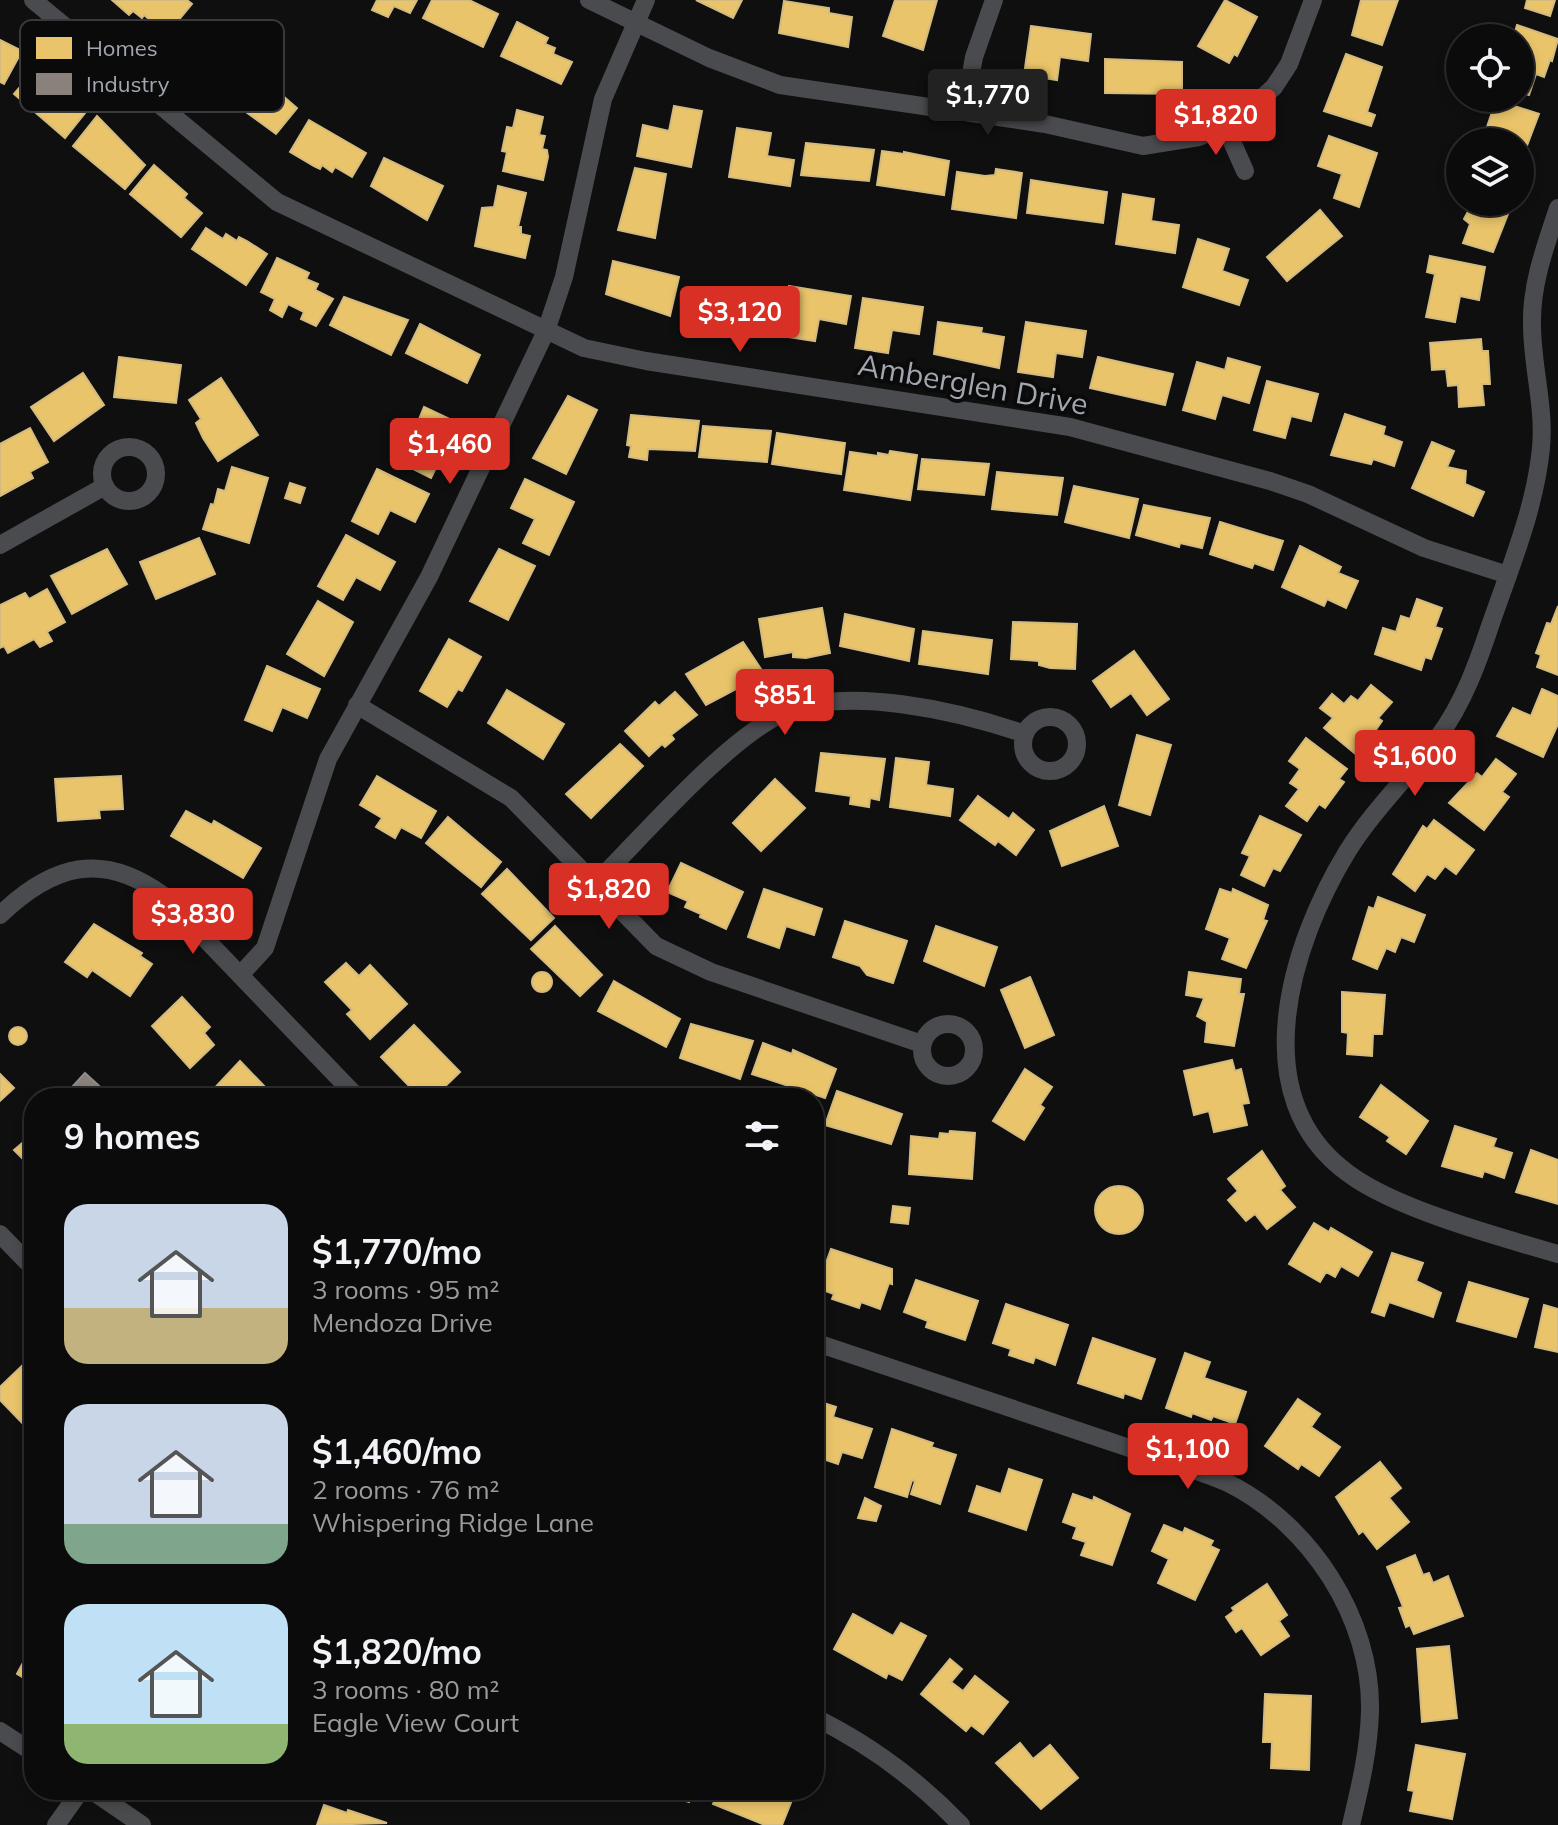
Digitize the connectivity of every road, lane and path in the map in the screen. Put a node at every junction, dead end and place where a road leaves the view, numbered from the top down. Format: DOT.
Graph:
graph roads {
  1 [pos="33,0"];
  2 [pos="589,0"];
  3 [pos="646,0"];
  4 [pos="994,0"];
  5 [pos="1313,0"];
  6 [pos="57,20"];
  7 [pos="636,22"];
  8 [pos="168,112"];
  9 [pos="964,112"];
  10 [pos="1225,126"];
  11 [pos="1245,171"];
  12 [pos="1558,208"];
  13 [pos="546,331"];
  14 [pos="105,486"];
  15 [pos="0,545"];
  16 [pos="1508,575"];
  17 [pos="357,705"];
  18 [pos="1025,734"];
  19 [pos="594,885"];
  20 [pos="0,915"];
  21 [pos="240,975"];
  22 [pos="922,1044"];
  23 [pos="348,1088"];
  24 [pos="0,1234"];
  25 [pos="1558,1254"];
  26 [pos="24,1259"];
  27 [pos="824,1345"];
  28 [pos="824,1722"];
  29 [pos="0,1731"];
  30 [pos="24,1747"];
  31 [pos="74,1800"];
  32 [pos="106,1800"];
  33 [pos="56,1825"];
  34 [pos="142,1825"];
  35 [pos="961,1825"];
  36 [pos="1351,1825"];
  1 -- 6 [label="street, Amberglen Drive"];
  2 -- 7 [label="street"];
  3 -- 7 [label="street"];
  4 -- 9 [label="street"];
  5 -- 10 [label="street"];
  7 -- 9 [label="street"];
  7 -- 13 [label="street"];
  8 -- 13 [label="street, Amberglen Drive"];
  9 -- 10 [label="street"];
  10 -- 11 [label="street"];
  12 -- 16 [label="street"];
  13 -- 16 [label="street, Amberglen Drive"];
  13 -- 17 [label="street"];
  14 -- 15 [label="street"];
  16 -- 25 [label="street"];
  17 -- 19 [label="street"];
  17 -- 21 [label="street"];
  18 -- 19 [label="street"];
  19 -- 22 [label="street"];
  20 -- 21 [label="street"];
  21 -- 23 [label="street"];
  24 -- 26 [label="street"];
  27 -- 36 [label="street"];
  28 -- 35 [label="street"];
  29 -- 30 [label="street"];
  31 -- 33 [label="street"];
  32 -- 34 [label="street"];
}
